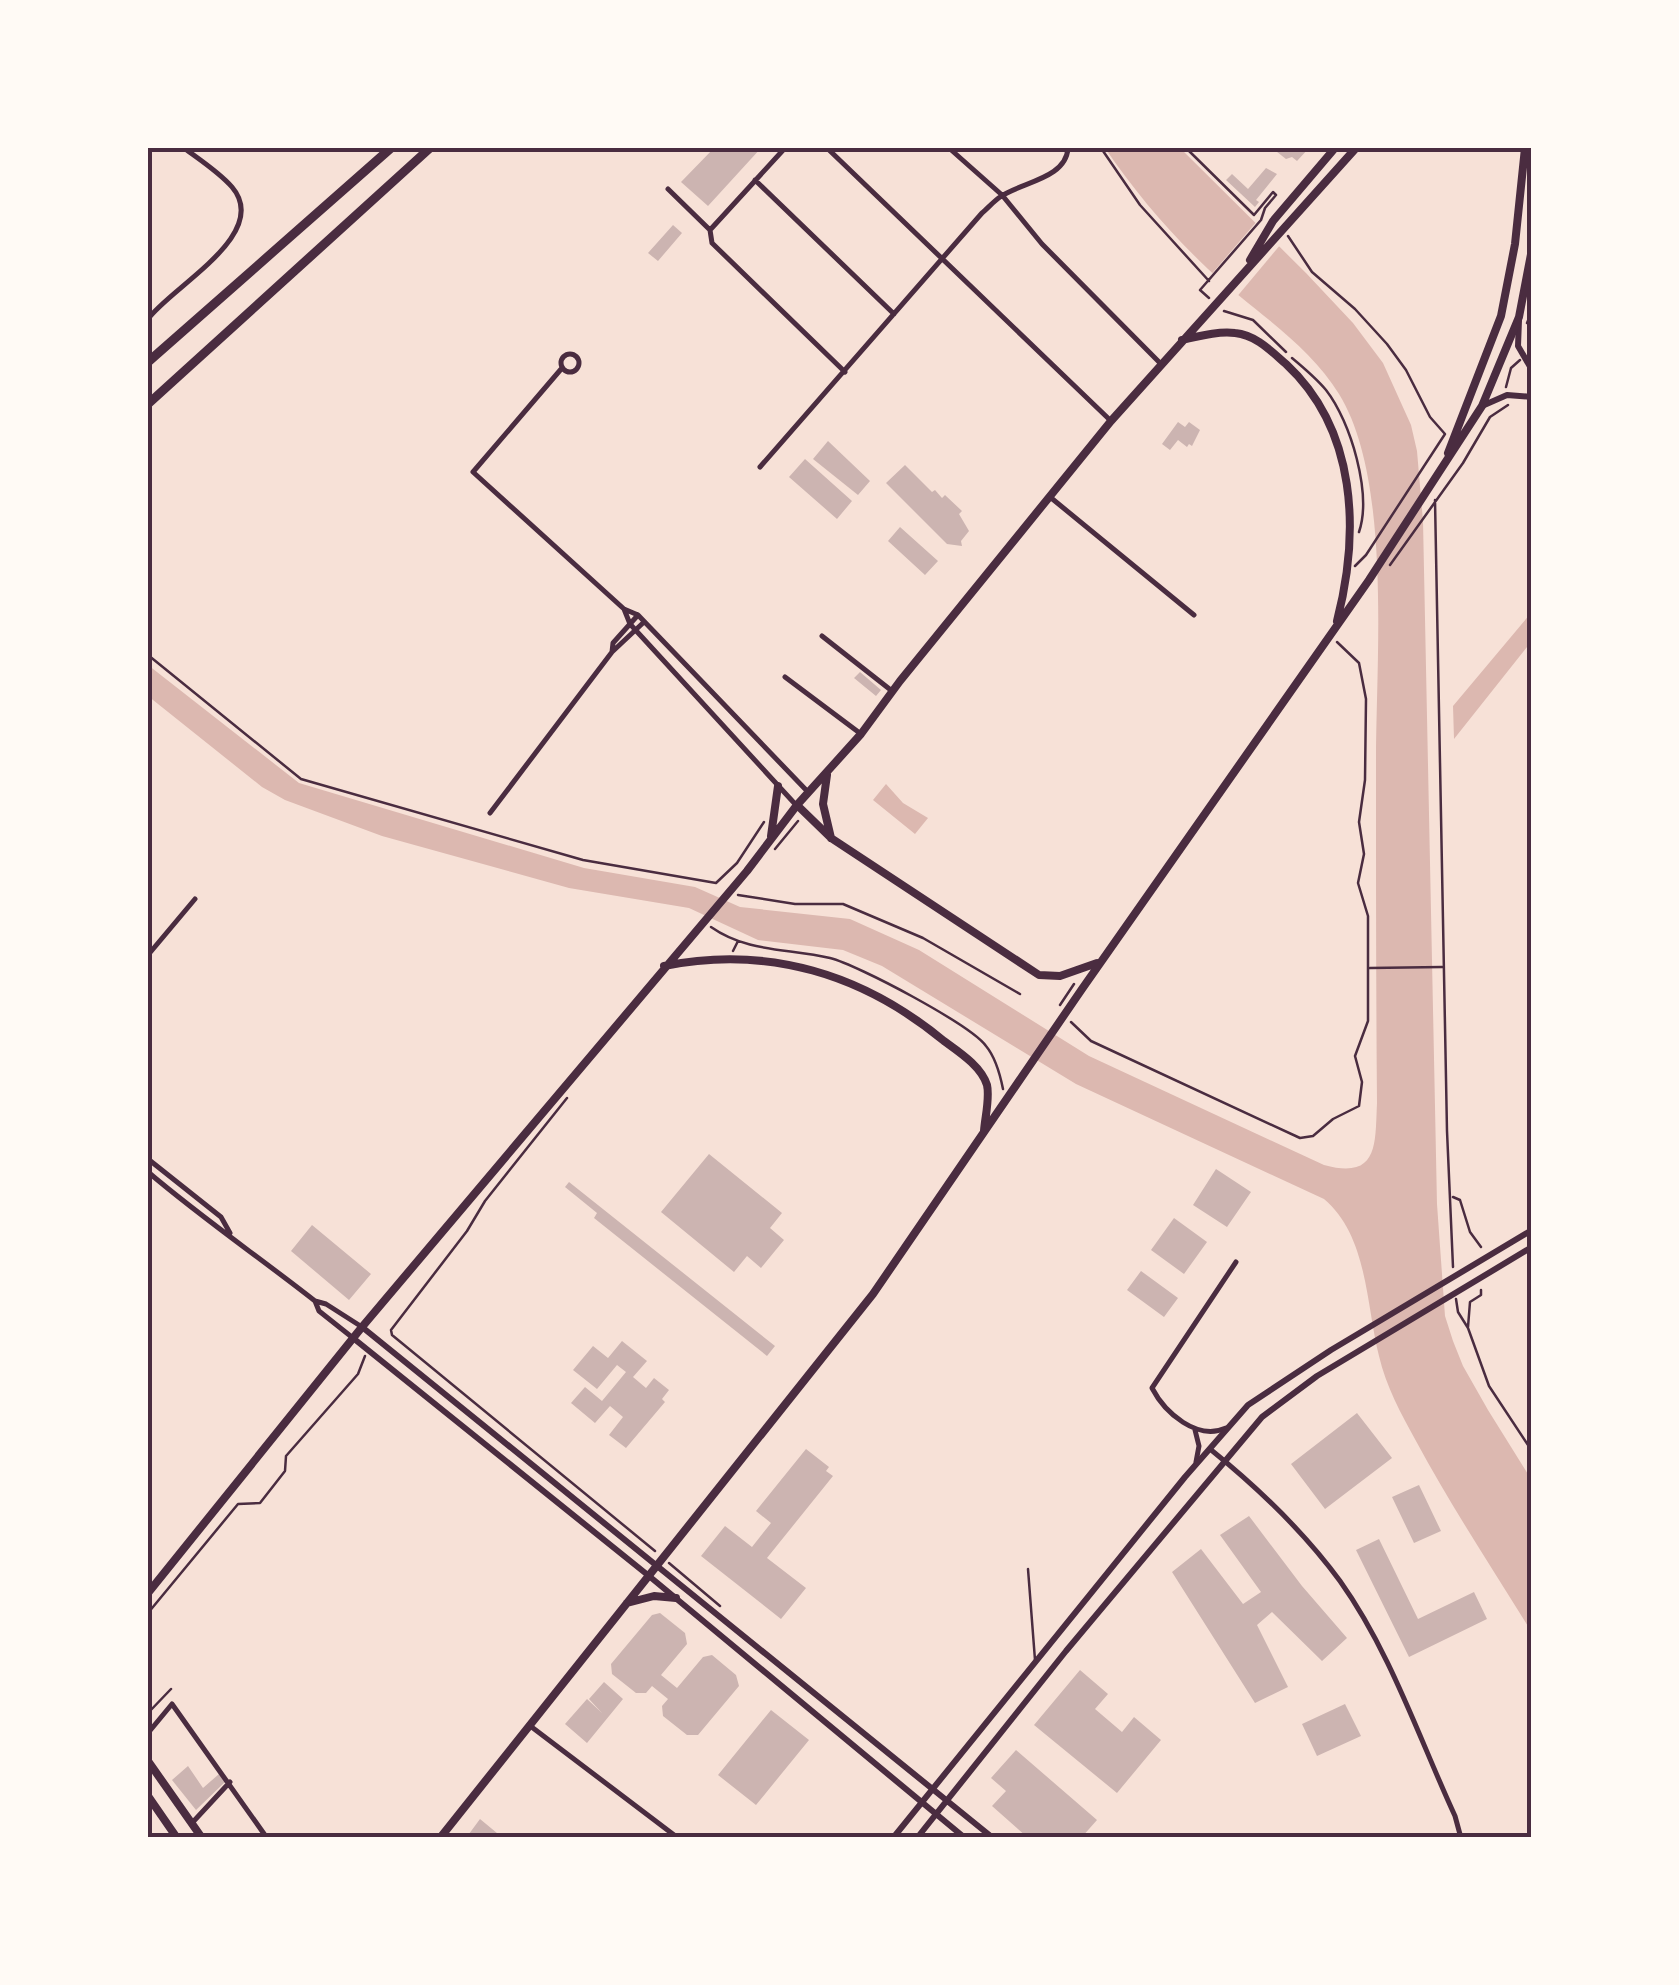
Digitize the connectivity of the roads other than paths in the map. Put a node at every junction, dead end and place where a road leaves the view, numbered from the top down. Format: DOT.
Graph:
graph roads {
  1 [pos="184,148"];
  2 [pos="391,148"];
  3 [pos="430,148"];
  4 [pos="785,148"];
  5 [pos="827,148"];
  6 [pos="949,148"];
  7 [pos="1068,148"];
  8 [pos="1335,148"];
  9 [pos="1356,148"];
  10 [pos="1525,148"];
  11 [pos="755,180"];
  12 [pos="668,190"];
  13 [pos="1002,195"];
  14 [pos="710,230"];
  15 [pos="1532,250"];
  16 [pos="942,256"];
  17 [pos="1246,268"];
  18 [pos="894,314"];
  19 [pos="149,316"];
  20 [pos="1519,316"];
  21 [pos="1182,340"];
  22 [pos="148,362"];
  23 [pos="1161,364"];
  24 [pos="562,368"];
  25 [pos="1532,370"];
  26 [pos="845,372"];
  27 [pos="1532,396"];
  28 [pos="148,404"];
  29 [pos="1482,406"];
  30 [pos="1111,421"];
  31 [pos="1446,458"];
  32 [pos="760,467"];
  33 [pos="1050,498"];
  34 [pos="624,609"];
  35 [pos="638,615"];
  36 [pos="1194,615"];
  37 [pos="644,622"];
  38 [pos="630,624"];
  39 [pos="1336,624"];
  40 [pos="636,630"];
  41 [pos="822,636"];
  42 [pos="625,642"];
  43 [pos="648,643"];
  44 [pos="612,652"];
  45 [pos="785,677"];
  46 [pos="892,691"];
  47 [pos="861,734"];
  48 [pos="828,771"];
  49 [pos="778,786"];
  50 [pos="808,792"];
  51 [pos="797,805"];
  52 [pos="490,813"];
  53 [pos="831,838"];
  54 [pos="770,840"];
  55 [pos="195,899"];
  56 [pos="148,956"];
  57 [pos="1101,961"];
  58 [pos="664,966"];
  59 [pos="983,1135"];
  60 [pos="148,1159"];
  61 [pos="148,1172"];
  62 [pos="1532,1230"];
  63 [pos="231,1235"];
  64 [pos="1532,1247"];
  65 [pos="1236,1262"];
  66 [pos="316,1301"];
  67 [pos="362,1327"];
  68 [pos="354,1338"];
  69 [pos="1229,1427"];
  70 [pos="1195,1430"];
  71 [pos="1210,1449"];
  72 [pos="1224,1460"];
  73 [pos="1195,1465"];
  74 [pos="658,1565"];
  75 [pos="1028,1569"];
  76 [pos="649,1576"];
  77 [pos="148,1593"];
  78 [pos="676,1598"];
  79 [pos="627,1603"];
  80 [pos="1036,1662"];
  81 [pos="529,1725"];
  82 [pos="148,1734"];
  83 [pos="148,1761"];
  84 [pos="230,1782"];
  85 [pos="932,1786"];
  86 [pos="148,1796"];
  87 [pos="948,1799"];
  88 [pos="921,1800"];
  89 [pos="936,1814"];
  90 [pos="192,1823"];
  91 [pos="177,1838"];
  92 [pos="202,1838"];
  93 [pos="267,1838"];
  94 [pos="440,1838"];
  95 [pos="678,1838"];
  96 [pos="893,1838"];
  97 [pos="917,1838"];
  98 [pos="965,1838"];
  99 [pos="992,1838"];
  100 [pos="1461,1838"];
  1 -- 19 [label="street"];
  2 -- 22 [label="highway"];
  3 -- 28 [label="highway"];
  4 -- 11 [label="street"];
  5 -- 16 [label="street"];
  6 -- 13 [label="street"];
  7 -- 13 [label="street"];
  8 -- 17 [label="main road"];
  9 -- 17 [label="main road"];
  10 -- 31 [label="main road"];
  11 -- 14 [label="street"];
  11 -- 18 [label="street"];
  12 -- 14 [label="street"];
  13 -- 16 [label="street"];
  13 -- 23 [label="street"];
  14 -- 26 [label="street"];
  15 -- 20 [label="main road"];
  16 -- 18 [label="street"];
  16 -- 30 [label="street"];
  17 -- 21 [label="main road"];
  18 -- 26 [label="street"];
  20 -- 25 [label="main road"];
  20 -- 29 [label="main road"];
  21 -- 23 [label="main road"];
  21 -- 39 [label="main road"];
  23 -- 30 [label="main road"];
  24 -- 34 [label="street"];
  26 -- 32 [label="street"];
  27 -- 29 [label="main road"];
  29 -- 31 [label="main road"];
  30 -- 33 [label="main road"];
  31 -- 39 [label="main road"];
  33 -- 36 [label="street"];
  33 -- 46 [label="main road"];
  34 -- 35 [label="street"];
  34 -- 38 [label="street"];
  35 -- 37 [label="street"];
  35 -- 38 [label="street"];
  37 -- 40 [label="street"];
  37 -- 50 [label="street"];
  38 -- 40 [label="street"];
  38 -- 44 [label="street"];
  39 -- 57 [label="main road"];
  40 -- 42 [label="street"];
  40 -- 43 [label="street"];
  41 -- 46 [label="street"];
  42 -- 43 [label="street"];
  42 -- 44 [label="street"];
  43 -- 49 [label="street"];
  44 -- 52 [label="street"];
  45 -- 47 [label="street"];
  46 -- 47 [label="main road"];
  47 -- 48 [label="main road"];
  48 -- 50 [label="main road"];
  48 -- 53 [label="main road"];
  49 -- 51 [label="street"];
  49 -- 54 [label="main road"];
  50 -- 51 [label="main road"];
  51 -- 53 [label="main road"];
  51 -- 54 [label="main road"];
  53 -- 57 [label="main road"];
  54 -- 58 [label="main road"];
  55 -- 56 [label="street"];
  57 -- 59 [label="main road"];
  58 -- 59 [label="main road"];
  58 -- 67 [label="main road"];
  59 -- 74 [label="main road"];
  60 -- 63 [label="street"];
  61 -- 63 [label="street"];
  62 -- 69 [label="main road"];
  63 -- 66 [label="street"];
  64 -- 72 [label="main road"];
  65 -- 70 [label="street"];
  66 -- 67 [label="street"];
  66 -- 68 [label="street"];
  67 -- 68 [label="main road"];
  67 -- 74 [label="main road"];
  68 -- 76 [label="main road"];
  68 -- 77 [label="main road"];
  69 -- 70 [label="street"];
  69 -- 71 [label="main road"];
  70 -- 73 [label="street"];
  71 -- 72 [label="street"];
  71 -- 73 [label="main road"];
  72 -- 87 [label="main road"];
  72 -- 100 [label="street"];
  73 -- 80 [label="main road"];
  74 -- 76 [label="main road"];
  74 -- 85 [label="main road"];
  75 -- 80 [label="lane"];
  76 -- 78 [label="main road"];
  76 -- 79 [label="main road"];
  78 -- 79 [label="main road"];
  78 -- 88 [label="main road"];
  79 -- 81 [label="main road"];
  80 -- 85 [label="main road"];
  81 -- 94 [label="main road"];
  81 -- 95 [label="street"];
  82 -- 84 [label="street"];
  83 -- 90 [label="main road"];
  84 -- 90 [label="street"];
  84 -- 93 [label="street"];
  85 -- 87 [label="main road"];
  85 -- 88 [label="main road"];
  86 -- 91 [label="main road"];
  87 -- 89 [label="main road"];
  87 -- 99 [label="main road"];
  88 -- 89 [label="main road"];
  88 -- 96 [label="main road"];
  89 -- 97 [label="main road"];
  89 -- 98 [label="main road"];
  90 -- 92 [label="main road"];
}
